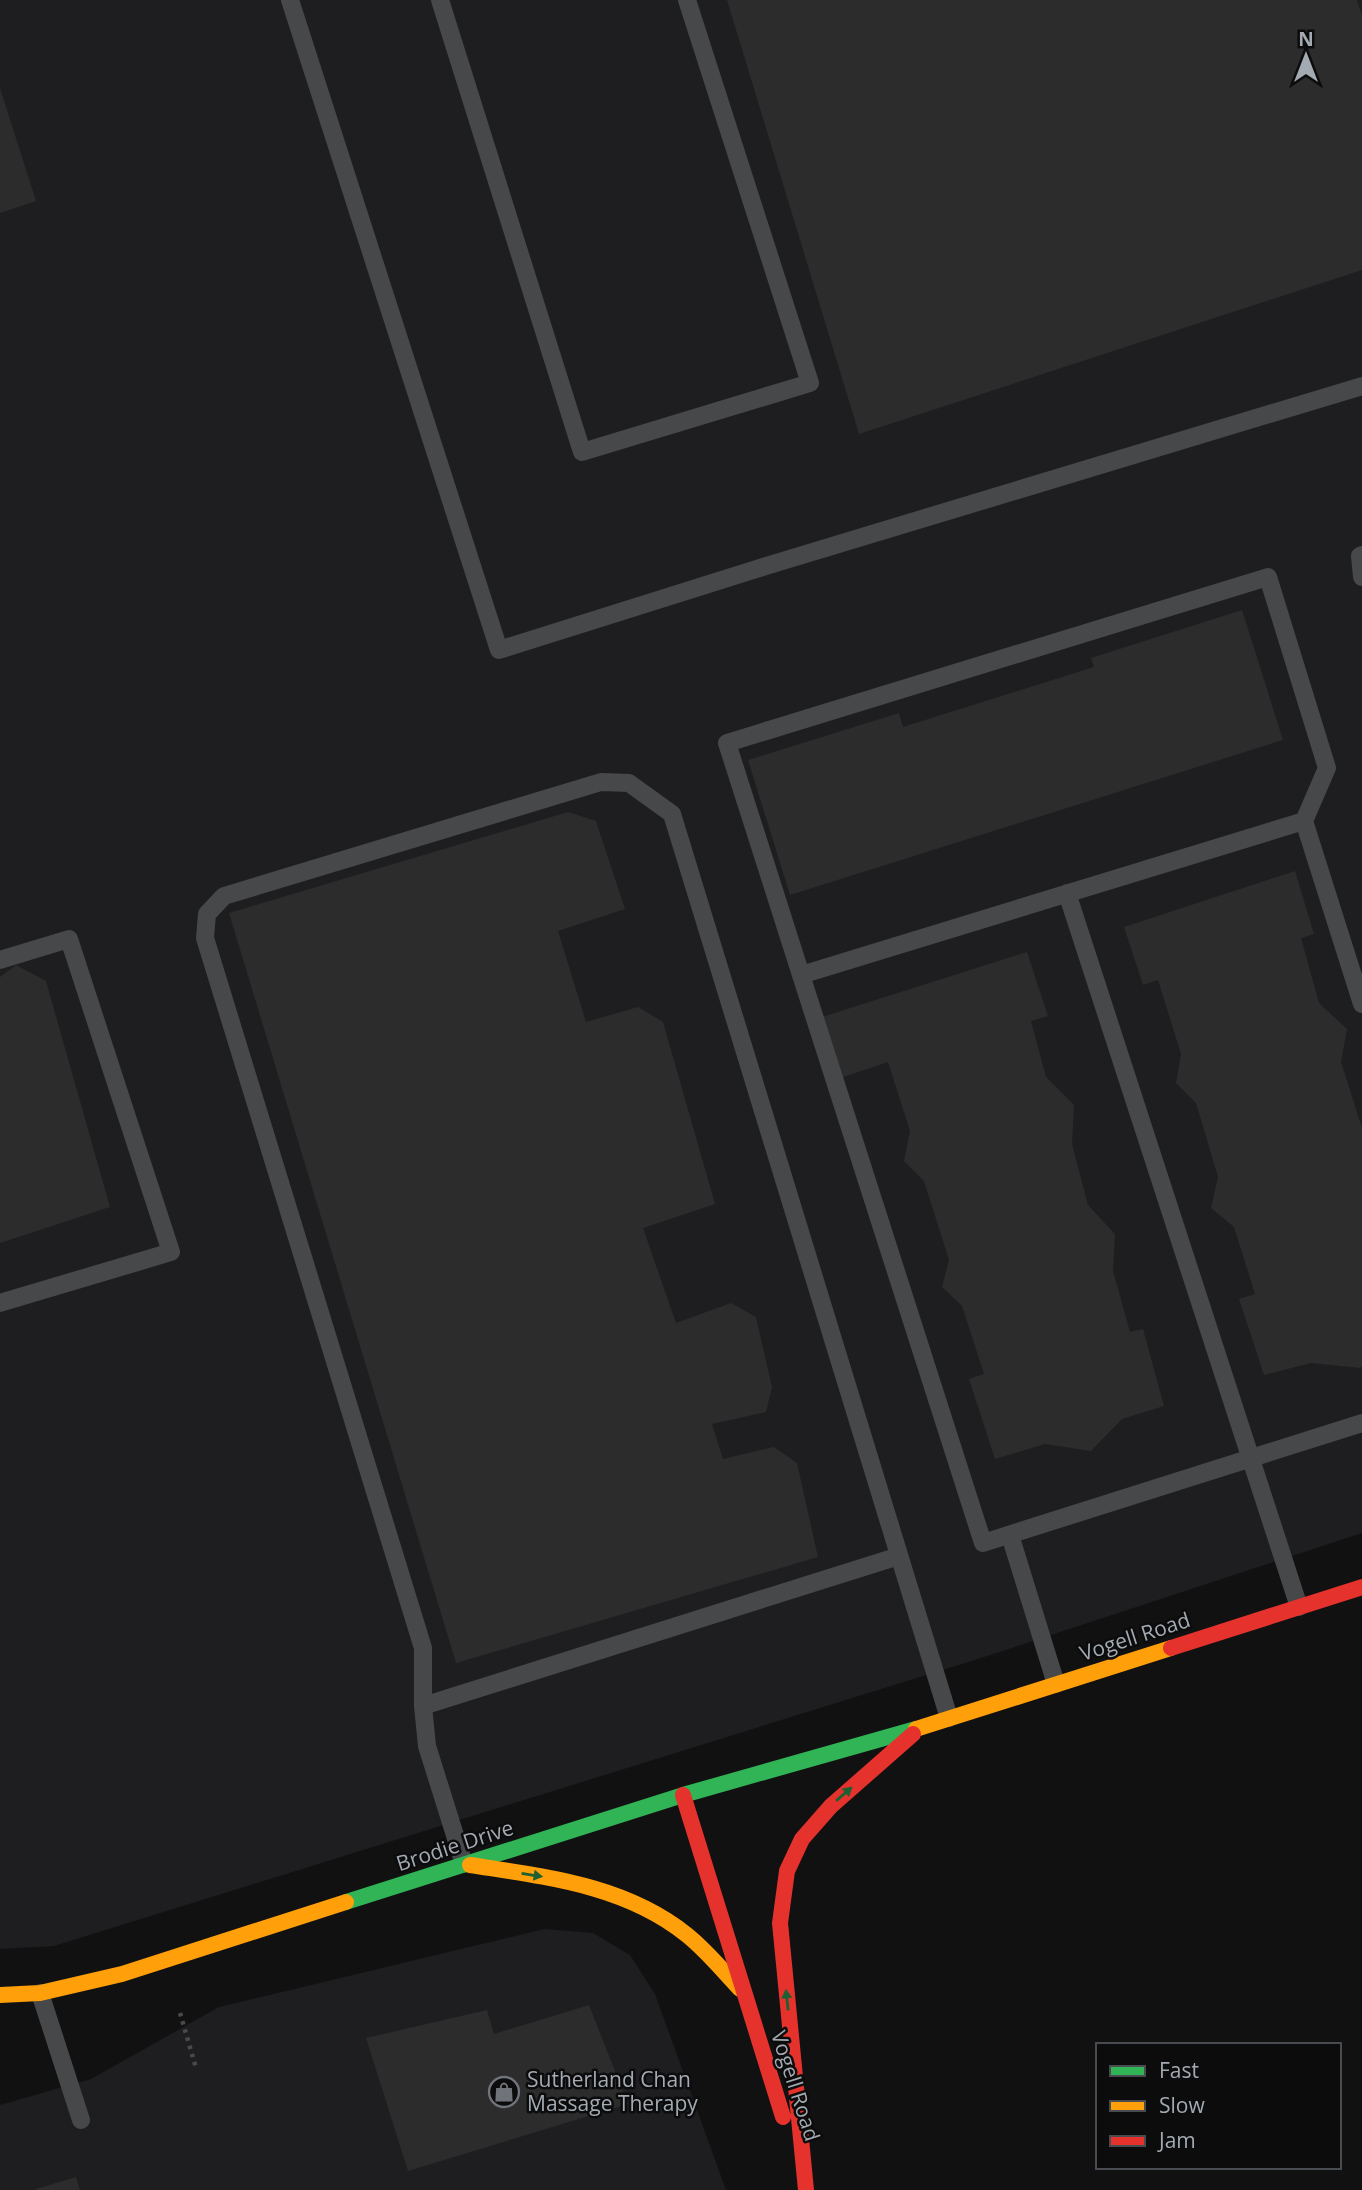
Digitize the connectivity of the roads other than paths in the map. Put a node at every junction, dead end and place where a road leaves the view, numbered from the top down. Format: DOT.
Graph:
graph roads {
  1 [pos="290,0"];
  2 [pos="440,0"];
  3 [pos="687,0"];
  4 [pos="1362,386"];
  5 [pos="1362,555"];
  6 [pos="1362,577"];
  7 [pos="1304,821"];
  8 [pos="1067,893"];
  9 [pos="0,960"];
  10 [pos="801,975"];
  11 [pos="1362,1004"];
  12 [pos="0,1303"];
  13 [pos="1362,1423"];
  14 [pos="1250,1459"];
  15 [pos="1010,1535"];
  16 [pos="899,1556"];
  17 [pos="1362,1587"];
  18 [pos="1299,1607"];
  19 [pos="1056,1684"];
  20 [pos="423,1706"];
  21 [pos="949,1718"];
  22 [pos="921,1727"];
  23 [pos="683,1795"];
  24 [pos="464,1864"];
  25 [pos="743,1992"];
  26 [pos="40,1993"];
  27 [pos="0,1994"];
  28 [pos="81,2120"];
  29 [pos="806,2190"];
  1 -- 4 [label="lane"];
  2 -- 3 [label="lane"];
  5 -- 6 [label="lane"];
  7 -- 8 [label="lane"];
  7 -- 10 [label="lane"];
  7 -- 11 [label="lane"];
  8 -- 10 [label="lane"];
  8 -- 14 [label="lane"];
  9 -- 12 [label="lane"];
  10 -- 15 [label="lane"];
  13 -- 14 [label="lane"];
  14 -- 15 [label="lane"];
  14 -- 18 [label="lane"];
  15 -- 19 [label="lane"];
  16 -- 20 [label="lane"];
  16 -- 20 [label="lane"];
  16 -- 21 [label="lane"];
  17 -- 18 [label="street, Vogell Road"];
  18 -- 19 [label="street, Vogell Road"];
  19 -- 21 [label="street, Vogell Road"];
  20 -- 24 [label="lane"];
  21 -- 22 [label="street, Vogell Road"];
  22 -- 23 [label="street, Brodie Drive"];
  29 -- 22 [label="street, one-way"];
  23 -- 24 [label="street, Brodie Drive"];
  23 -- 25 [label="street, Vogell Road"];
  24 -- 25 [label="street, one-way"];
  24 -- 26 [label="street, Brodie Drive"];
  25 -- 29 [label="street, Vogell Road"];
  26 -- 27 [label="street, Brodie Drive"];
  26 -- 28 [label="lane"];
}
